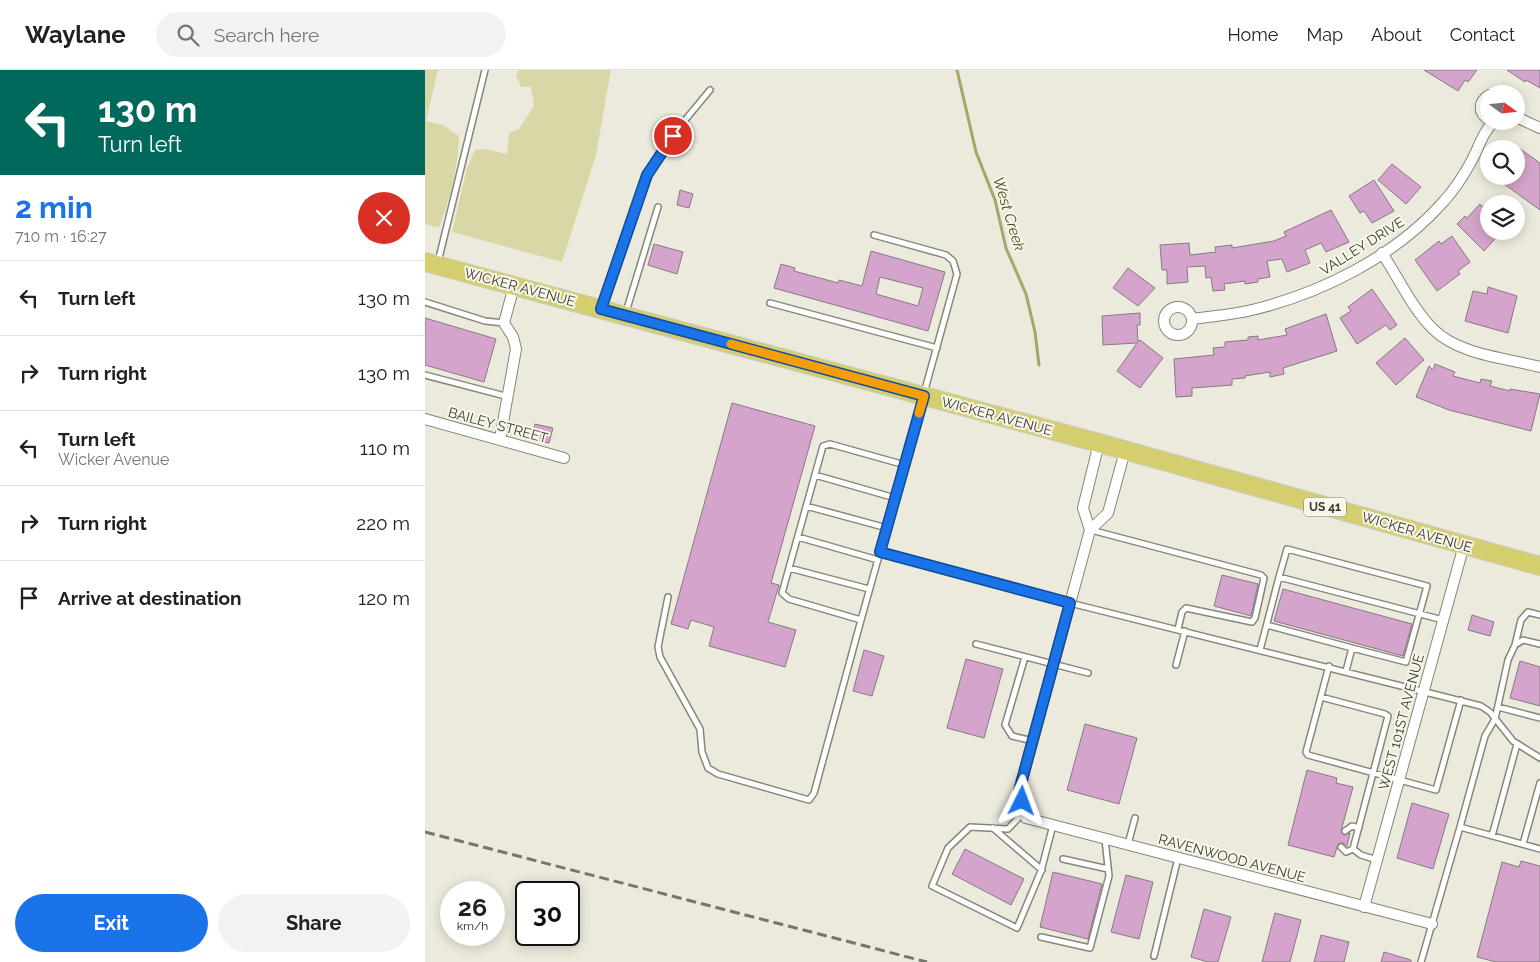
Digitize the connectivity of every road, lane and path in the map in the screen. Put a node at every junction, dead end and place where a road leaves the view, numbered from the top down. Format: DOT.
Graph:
graph roads {
  1 [pos="485,70"];
  2 [pos="710,90"];
  3 [pos="1525,121"];
  4 [pos="1540,128"];
  5 [pos="1486,130"];
  6 [pos="658,207"];
  7 [pos="874,235"];
  8 [pos="1382,253"];
  9 [pos="431,264"];
  10 [pos="514,286"];
  11 [pos="425,302"];
  12 [pos="771,303"];
  13 [pos="601,309"];
  14 [pos="625,316"];
  15 [pos="1192,319"];
  16 [pos="504,323"];
  17 [pos="937,348"];
  18 [pos="1540,367"];
  19 [pos="425,375"];
  20 [pos="924,396"];
  21 [pos="509,397"];
  22 [pos="425,419"];
  23 [pos="500,439"];
  24 [pos="1099,444"];
  25 [pos="1125,450"];
  26 [pos="564,458"];
  27 [pos="905,465"];
  28 [pos="815,475"];
  29 [pos="895,498"];
  30 [pos="806,506"];
  31 [pos="887,528"];
  32 [pos="1090,530"];
  33 [pos="798,537"];
  34 [pos="1464,545"];
  35 [pos="880,552"];
  36 [pos="878,560"];
  37 [pos="1540,566"];
  38 [pos="789,568"];
  39 [pos="1279,577"];
  40 [pos="869,589"];
  41 [pos="668,597"];
  42 [pos="1070,603"];
  43 [pos="1419,614"];
  44 [pos="1540,616"];
  45 [pos="861,620"];
  46 [pos="1443,620"];
  47 [pos="1267,625"];
  48 [pos="1177,629"];
  49 [pos="1185,631"];
  50 [pos="976,644"];
  51 [pos="1540,644"];
  52 [pos="1515,646"];
  53 [pos="1352,648"];
  54 [pos="1260,650"];
  55 [pos="1025,657"];
  56 [pos="1053,665"];
  57 [pos="1176,665"];
  58 [pos="1329,666"];
  59 [pos="1346,671"];
  60 [pos="1089,673"];
  61 [pos="1424,691"];
  62 [pos="1321,697"];
  63 [pos="1461,700"];
  64 [pos="1498,707"];
  65 [pos="1540,718"];
  66 [pos="1495,719"];
  67 [pos="1033,741"];
  68 [pos="1517,744"];
  69 [pos="1540,758"];
  70 [pos="1373,772"];
  71 [pos="1399,779"];
  72 [pos="1540,783"];
  73 [pos="1025,815"];
  74 [pos="1135,818"];
  75 [pos="1053,825"];
  76 [pos="992,828"];
  77 [pos="1359,828"];
  78 [pos="1461,828"];
  79 [pos="1345,831"];
  80 [pos="1491,836"];
  81 [pos="1105,839"];
  82 [pos="1523,844"];
  83 [pos="1128,845"];
  84 [pos="1341,847"];
  85 [pos="1353,849"];
  86 [pos="1540,849"];
  87 [pos="1178,858"];
  88 [pos="1063,859"];
  89 [pos="1377,860"];
  90 [pos="1042,870"];
  91 [pos="1108,870"];
  92 [pos="1364,907"];
  93 [pos="1432,924"];
  94 [pos="1041,937"];
  95 [pos="1154,956"];
  96 [pos="1421,962"];
  1 -- 9 [label="lane"];
  2 -- 13 [label="lane"];
  3 -- 4 [label="street"];
  5 -- 8 [label="street, VALLEY DRIVE"];
  6 -- 14 [label="lane"];
  7 -- 17 [label="lane"];
  8 -- 15 [label="street, VALLEY DRIVE"];
  8 -- 18 [label="street"];
  9 -- 10 [label="highway, WICKER AVENUE / US 41"];
  10 -- 13 [label="highway, WICKER AVENUE / US 41"];
  10 -- 16 [label="street"];
  11 -- 16 [label="lane"];
  12 -- 17 [label="lane"];
  13 -- 14 [label="highway, WICKER AVENUE / US 41"];
  14 -- 20 [label="highway, WICKER AVENUE / US 41"];
  16 -- 21 [label="street"];
  17 -- 20 [label="lane"];
  19 -- 21 [label="lane"];
  20 -- 24 [label="highway, WICKER AVENUE / US 41"];
  20 -- 27 [label="lane"];
  21 -- 23 [label="street"];
  22 -- 23 [label="street, BAILEY STREET"];
  23 -- 26 [label="street, BAILEY STREET"];
  24 -- 25 [label="highway, WICKER AVENUE / US 41"];
  24 -- 32 [label="street"];
  25 -- 32 [label="street"];
  25 -- 34 [label="highway, WICKER AVENUE / US 41"];
  27 -- 28 [label="lane"];
  27 -- 29 [label="lane"];
  28 -- 29 [label="lane"];
  28 -- 30 [label="lane"];
  29 -- 31 [label="lane"];
  30 -- 31 [label="lane"];
  30 -- 33 [label="lane"];
  31 -- 35 [label="lane"];
  32 -- 42 [label="street"];
  32 -- 48 [label="lane"];
  33 -- 36 [label="lane"];
  33 -- 38 [label="lane"];
  34 -- 37 [label="highway, WICKER AVENUE / US 41"];
  34 -- 46 [label="street, WEST 101ST AVENUE"];
  35 -- 36 [label="lane"];
  35 -- 42 [label="lane"];
  36 -- 40 [label="lane"];
  38 -- 40 [label="lane"];
  38 -- 45 [label="lane"];
  39 -- 43 [label="lane"];
  39 -- 43 [label="lane"];
  39 -- 47 [label="lane"];
  40 -- 45 [label="lane"];
  41 -- 45 [label="lane"];
  42 -- 48 [label="lane"];
  42 -- 56 [label="street"];
  43 -- 46 [label="lane"];
  43 -- 53 [label="lane"];
  44 -- 52 [label="lane"];
  46 -- 61 [label="street, WEST 101ST AVENUE"];
  47 -- 53 [label="lane"];
  47 -- 54 [label="lane"];
  48 -- 49 [label="lane"];
  49 -- 54 [label="lane"];
  49 -- 57 [label="lane"];
  50 -- 55 [label="lane"];
  51 -- 52 [label="lane"];
  52 -- 64 [label="lane"];
  53 -- 59 [label="lane"];
  54 -- 58 [label="lane"];
  55 -- 56 [label="lane"];
  55 -- 67 [label="lane"];
  56 -- 60 [label="lane"];
  56 -- 67 [label="street"];
  58 -- 59 [label="lane"];
  58 -- 62 [label="lane"];
  59 -- 61 [label="lane"];
  61 -- 63 [label="lane"];
  61 -- 71 [label="street, WEST 101ST AVENUE"];
  62 -- 70 [label="lane"];
  62 -- 70 [label="lane"];
  63 -- 66 [label="lane"];
  63 -- 71 [label="lane"];
  64 -- 65 [label="lane"];
  64 -- 66 [label="lane"];
  66 -- 68 [label="lane"];
  66 -- 78 [label="lane"];
  67 -- 73 [label="street"];
  68 -- 69 [label="lane"];
  68 -- 80 [label="lane"];
  70 -- 71 [label="lane"];
  70 -- 77 [label="lane"];
  71 -- 89 [label="street, WEST 101ST AVENUE"];
  72 -- 82 [label="lane"];
  73 -- 75 [label="street, RAVENWOOD AVENUE"];
  73 -- 76 [label="lane"];
  74 -- 83 [label="lane"];
  75 -- 81 [label="street, RAVENWOOD AVENUE"];
  75 -- 90 [label="lane"];
  76 -- 90 [label="lane"];
  76 -- 90 [label="lane"];
  77 -- 79 [label="lane"];
  77 -- 85 [label="lane"];
  78 -- 80 [label="lane"];
  78 -- 93 [label="lane"];
  80 -- 82 [label="lane"];
  81 -- 83 [label="street, RAVENWOOD AVENUE"];
  81 -- 91 [label="lane"];
  82 -- 86 [label="lane"];
  83 -- 87 [label="street, RAVENWOOD AVENUE"];
  84 -- 85 [label="lane"];
  85 -- 89 [label="lane"];
  87 -- 92 [label="street, RAVENWOOD AVENUE"];
  87 -- 95 [label="lane"];
  88 -- 91 [label="lane"];
  89 -- 92 [label="street, WEST 101ST AVENUE"];
  91 -- 94 [label="lane"];
  92 -- 93 [label="street, RAVENWOOD AVENUE"];
  93 -- 96 [label="lane"];
}
